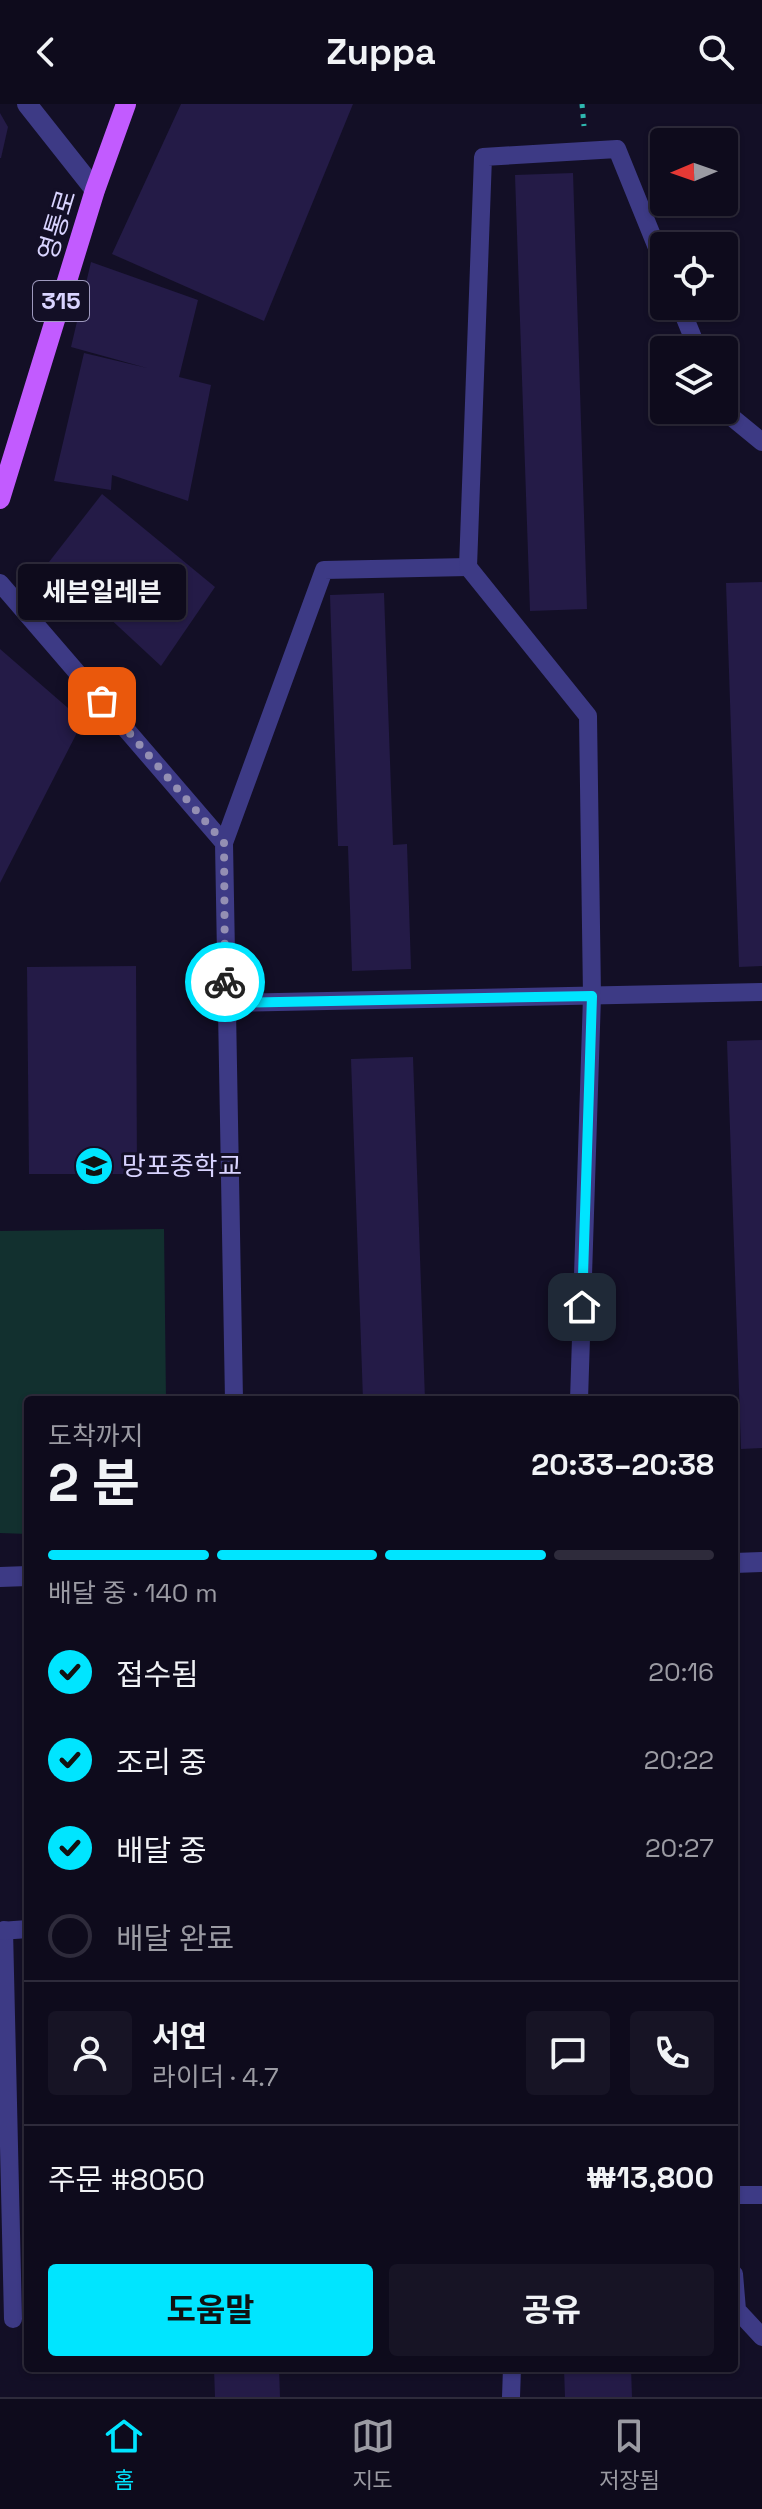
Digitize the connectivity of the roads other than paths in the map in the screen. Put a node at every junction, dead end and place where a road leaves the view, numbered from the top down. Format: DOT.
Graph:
graph roads {
  1 [pos="27,104"];
  2 [pos="126,104"];
  3 [pos="95,190"];
  4 [pos="651,232"];
  5 [pos="738,422"];
  6 [pos="762,442"];
  7 [pos="0,499"];
  8 [pos="468,567"];
  9 [pos="0,583"];
  10 [pos="224,843"];
  11 [pos="762,992"];
  12 [pos="592,996"];
  13 [pos="226,1003"];
  14 [pos="234,1396"];
  15 [pos="579,1396"];
  16 [pos="762,1562"];
  17 [pos="738,1563"];
  18 [pos="24,1576"];
  19 [pos="0,1577"];
  20 [pos="24,1929"];
  21 [pos="2,1930"];
  22 [pos="738,2195"];
  23 [pos="762,2195"];
  24 [pos="738,2311"];
  25 [pos="13,2319"];
  26 [pos="762,2337"];
  27 [pos="512,2372"];
  28 [pos="511,2397"];
  1 -- 3 [label="street"];
  2 -- 3 [label="main road, 영통로 / 315"];
  3 -- 7 [label="main road, 영통로 / 315"];
  4 -- 8 [label="lane"];
  5 -- 6 [label="lane"];
  8 -- 10 [label="lane"];
  8 -- 12 [label="lane"];
  9 -- 10 [label="lane"];
  10 -- 13 [label="lane"];
  11 -- 12 [label="lane"];
  12 -- 13 [label="lane"];
  12 -- 15 [label="lane"];
  13 -- 14 [label="lane"];
  16 -- 17 [label="street"];
  18 -- 19 [label="street"];
  20 -- 21 [label="lane"];
  21 -- 25 [label="lane"];
  22 -- 23 [label="lane"];
  24 -- 26 [label="lane"];
  27 -- 28 [label="lane"];
}
